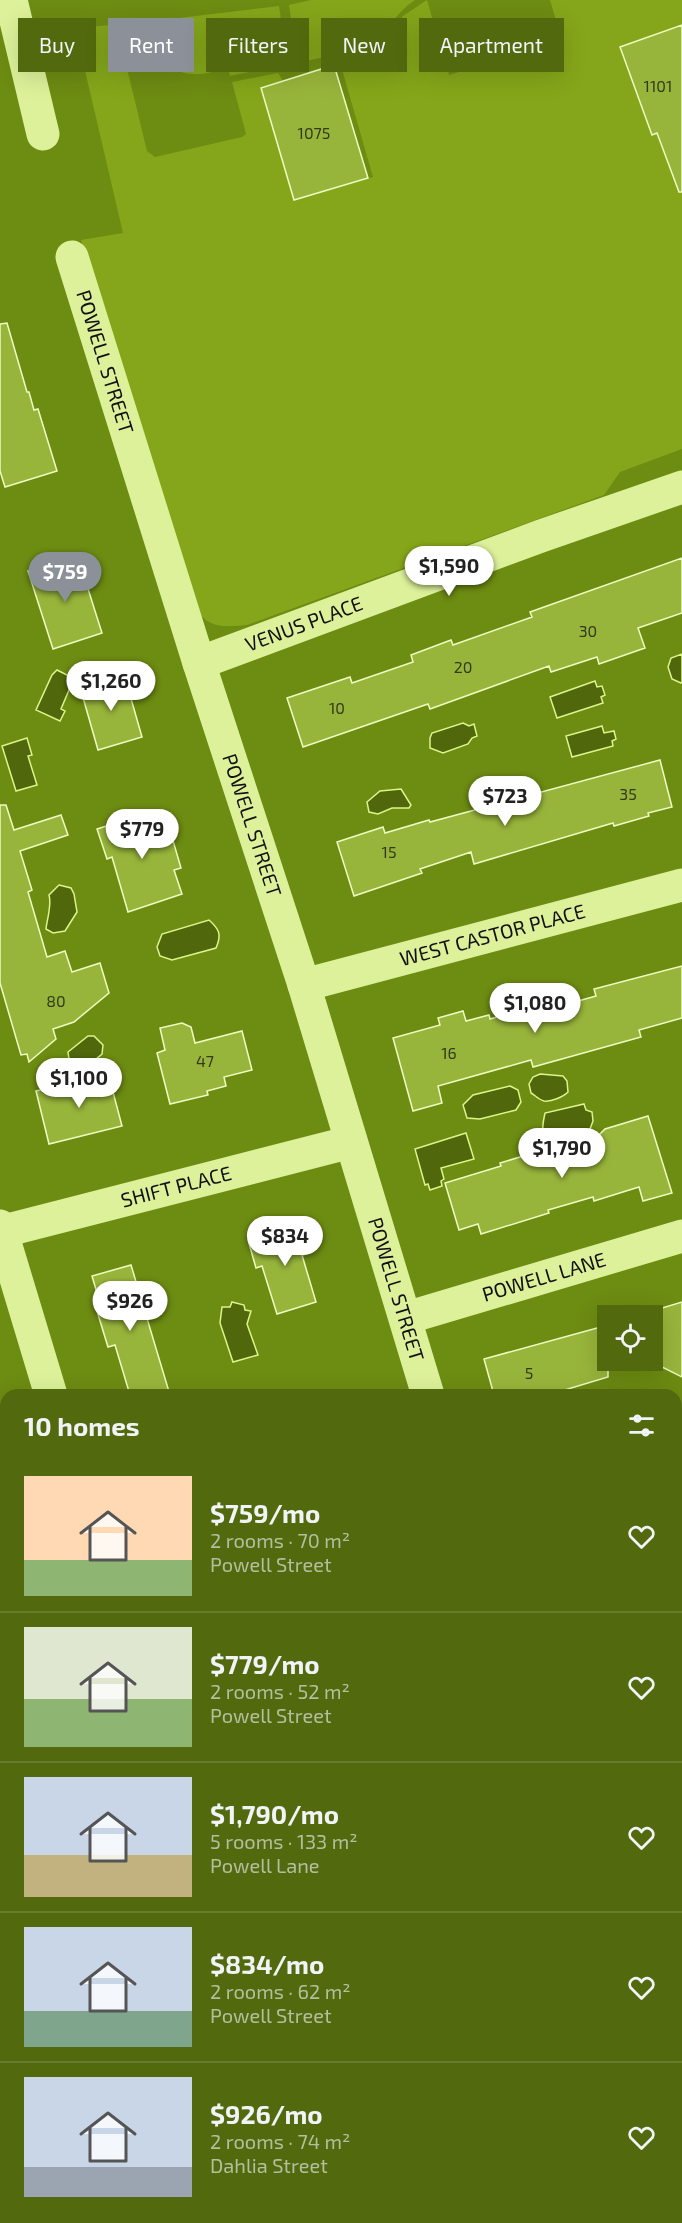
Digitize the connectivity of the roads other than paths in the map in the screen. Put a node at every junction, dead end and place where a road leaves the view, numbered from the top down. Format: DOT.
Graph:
graph roads {
  1 [pos="11,0"];
  2 [pos="43,134"];
  3 [pos="72,257"];
  4 [pos="682,487"];
  5 [pos="200,663"];
  6 [pos="682,885"];
  7 [pos="304,985"];
  8 [pos="351,1142"];
  9 [pos="0,1230"];
  10 [pos="682,1236"];
  11 [pos="406,1318"];
  12 [pos="49,1389"];
  13 [pos="426,1389"];
  1 -- 2 [label="street"];
  3 -- 5 [label="street, POWELL STREET"];
  4 -- 5 [label="street, VENUS PLACE"];
  5 -- 7 [label="street, POWELL STREET"];
  6 -- 7 [label="street, WEST CASTOR PLACE"];
  7 -- 8 [label="street, POWELL STREET"];
  8 -- 9 [label="street, SHIFT PLACE"];
  8 -- 11 [label="street, POWELL STREET"];
  9 -- 12 [label="street"];
  10 -- 11 [label="street, POWELL LANE"];
  11 -- 13 [label="street, POWELL STREET"];
}
